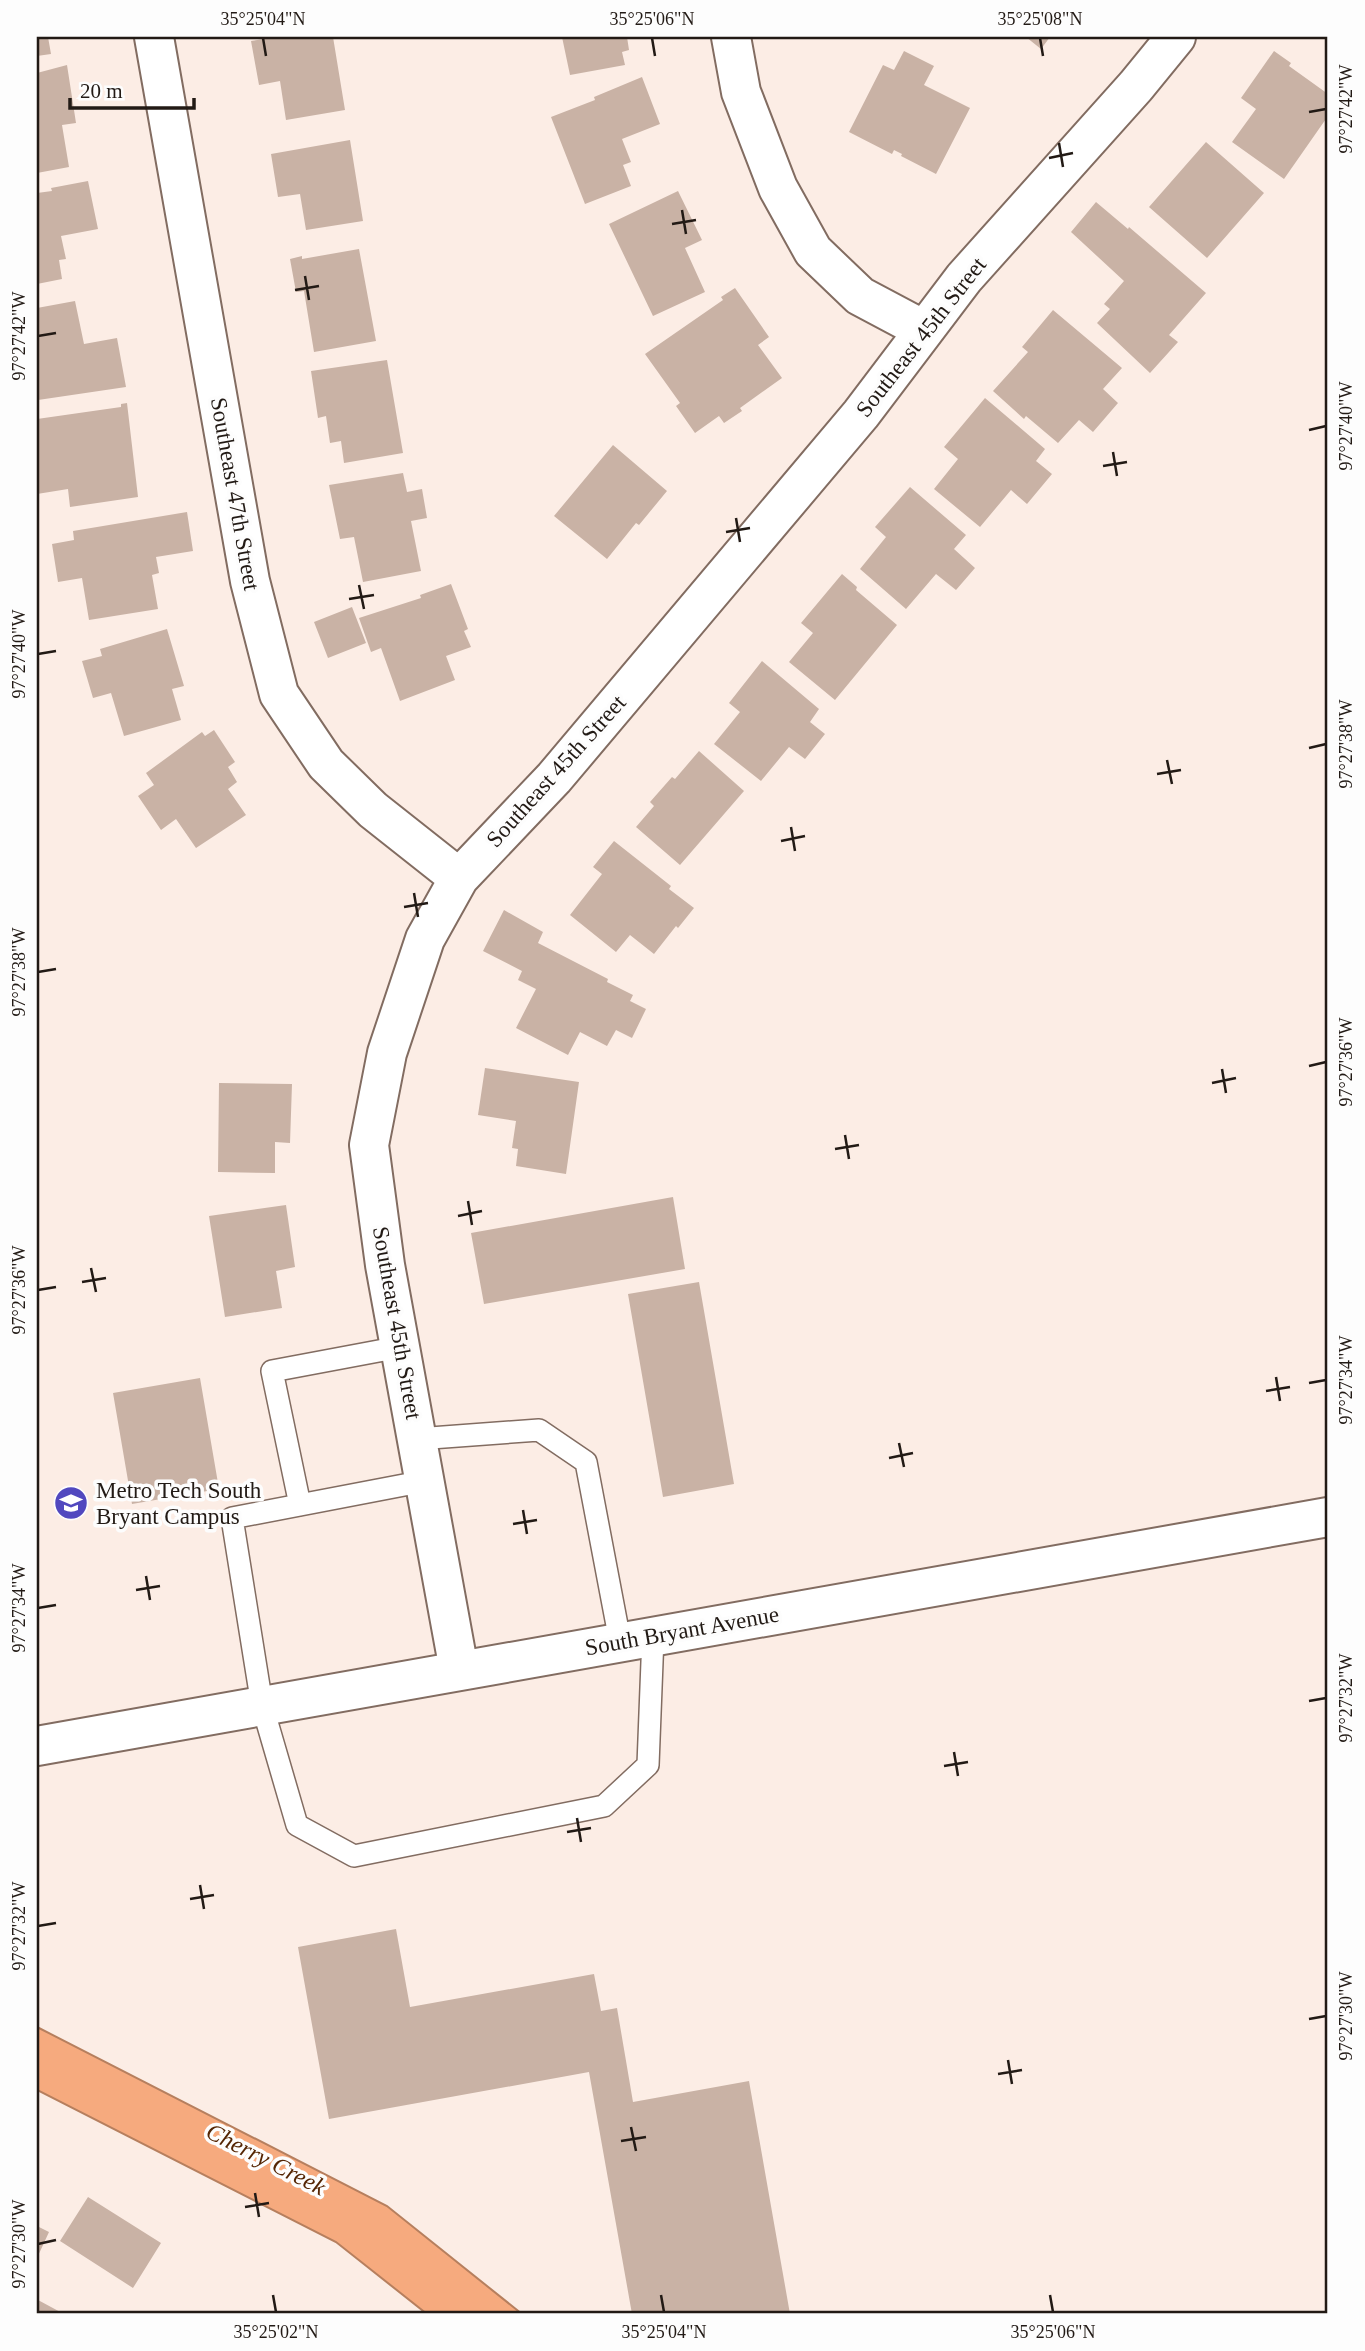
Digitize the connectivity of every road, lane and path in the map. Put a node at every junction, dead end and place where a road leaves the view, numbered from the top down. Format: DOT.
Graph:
graph roads {
  1 [pos="154,37"];
  2 [pos="732,37"];
  3 [pos="1176,37"];
  4 [pos="924,330"];
  5 [pos="459,878"];
  6 [pos="400,1347"];
  7 [pos="417,1439"];
  8 [pos="425,1481"];
  9 [pos="300,1505"];
  10 [pos="1328,1517"];
  11 [pos="636,1639"];
  12 [pos="459,1670"];
  13 [pos="262,1705"];
  14 [pos="37,1746"];
  1 -- 5 [label="street, Southeast 47th Street"];
  2 -- 4 [label="street"];
  3 -- 4 [label="street, Southeast 45th Street"];
  4 -- 5 [label="street, Southeast 45th Street"];
  5 -- 6 [label="street, Southeast 45th Street"];
  6 -- 7 [label="street, Southeast 45th Street"];
  6 -- 9 [label="lane"];
  7 -- 8 [label="street, Southeast 45th Street"];
  7 -- 11 [label="lane"];
  8 -- 9 [label="lane"];
  8 -- 12 [label="street, Southeast 45th Street"];
  9 -- 13 [label="lane"];
  10 -- 11 [label="street, South Bryant Avenue"];
  11 -- 12 [label="street, South Bryant Avenue"];
  11 -- 13 [label="lane"];
  12 -- 13 [label="street, South Bryant Avenue"];
  13 -- 14 [label="street, South Bryant Avenue"];
}
